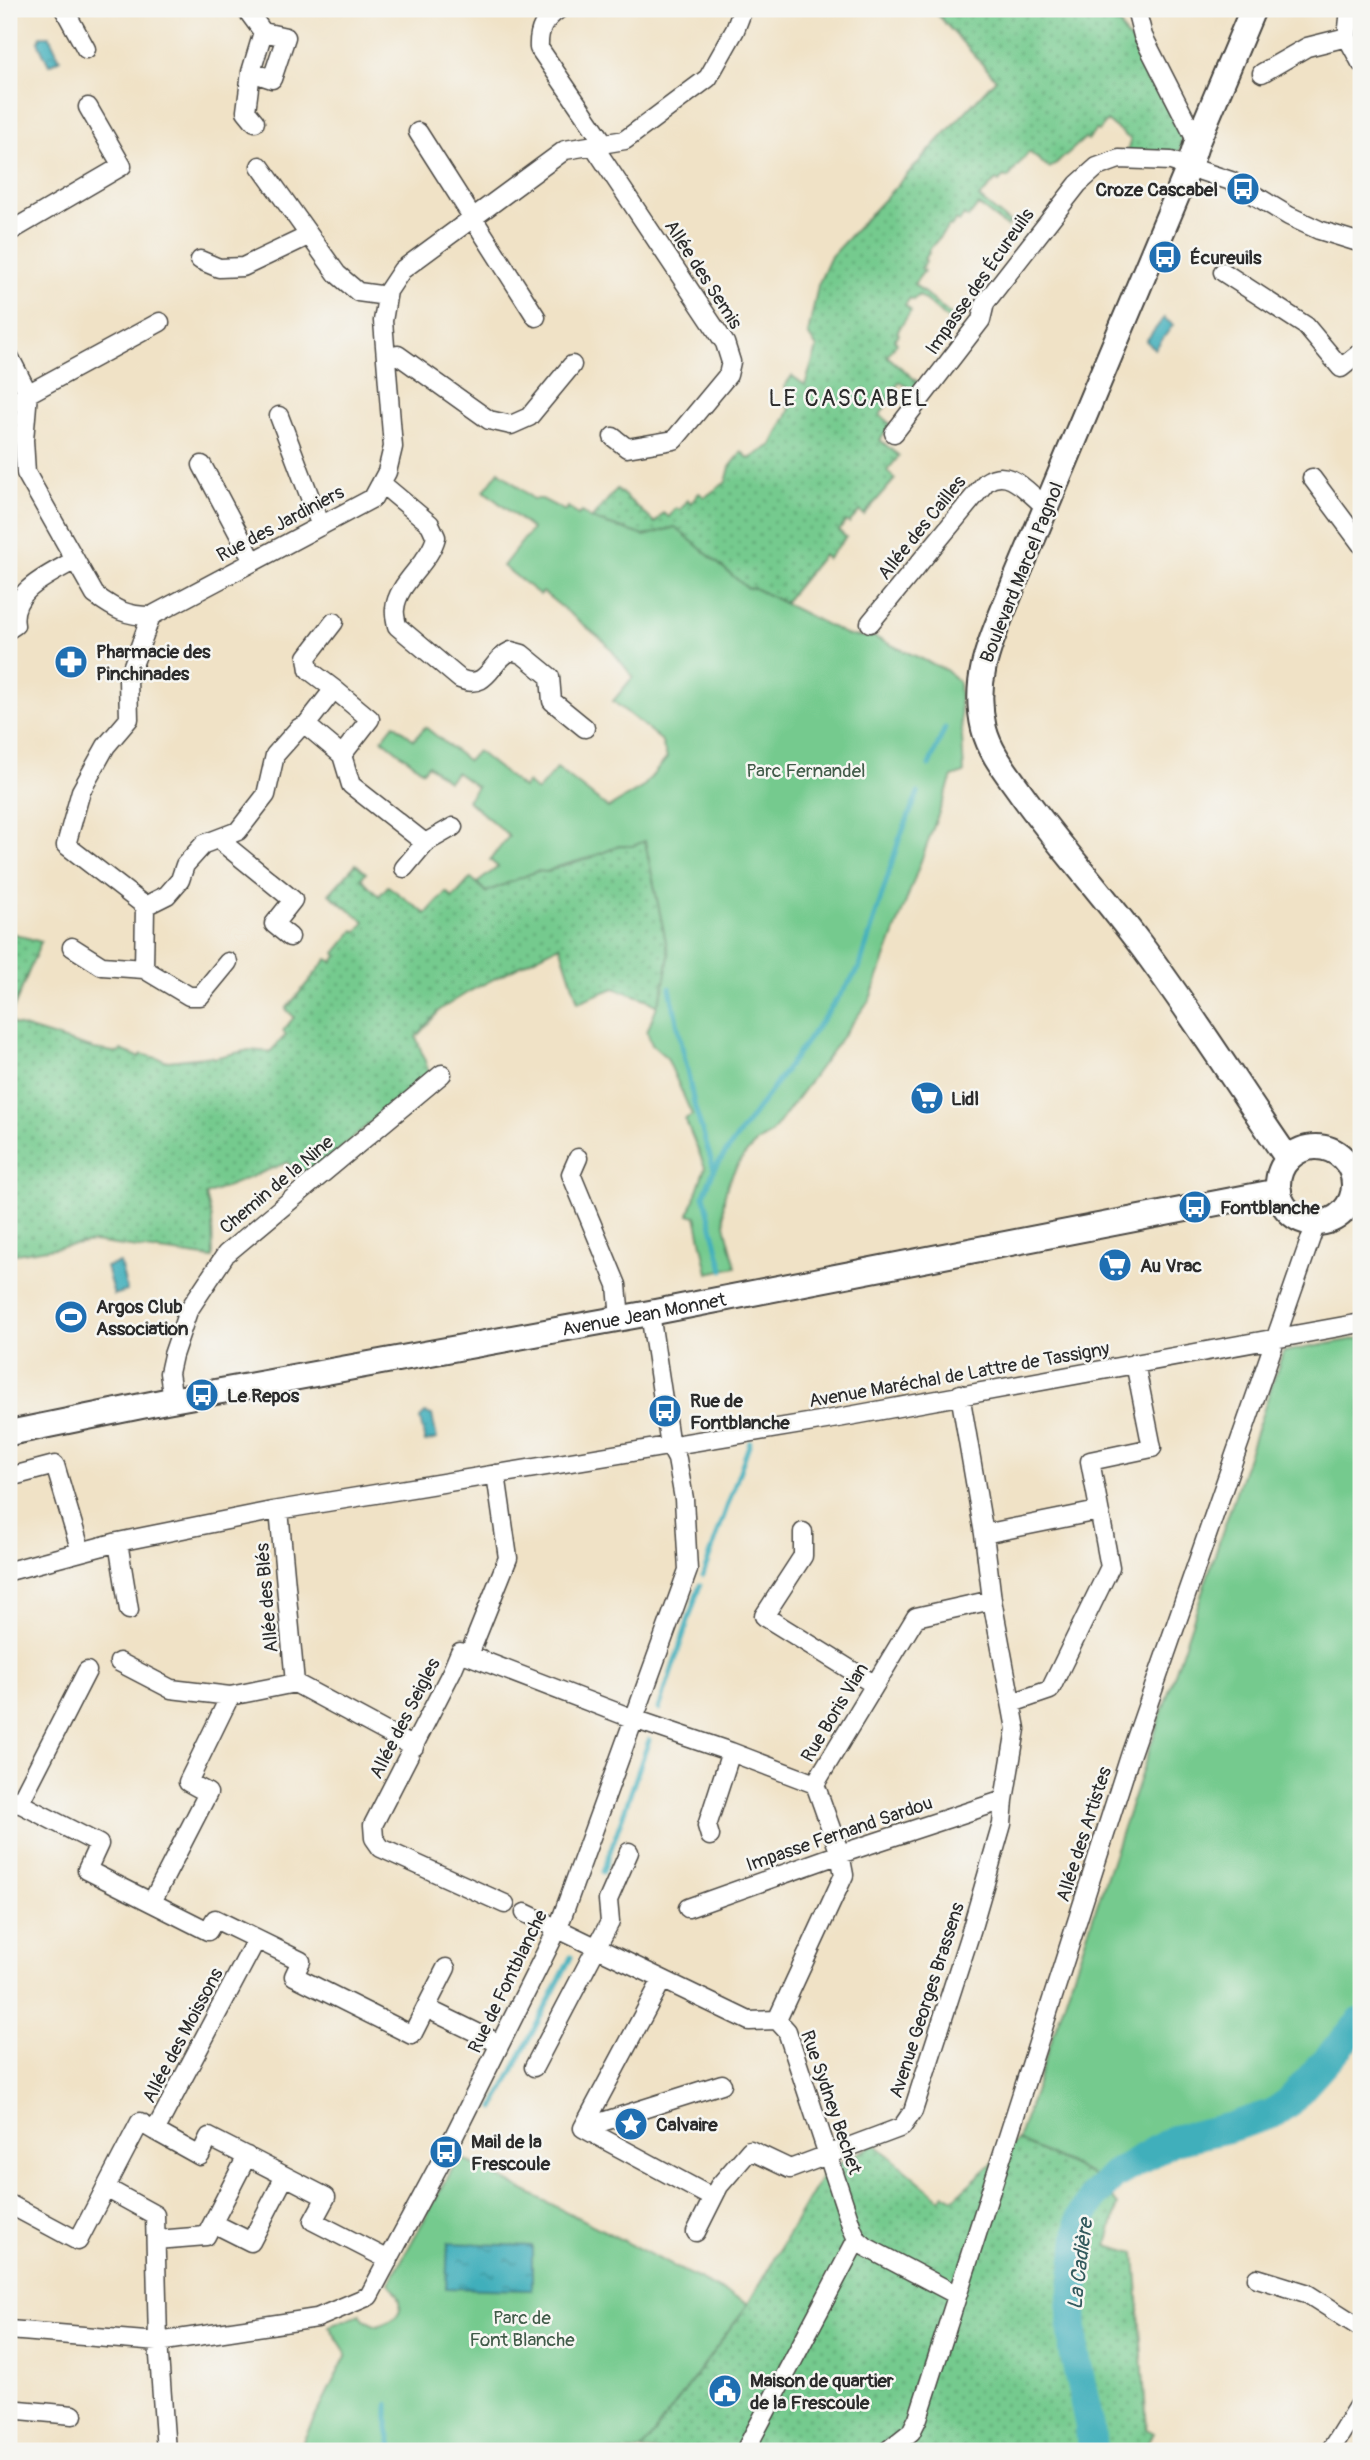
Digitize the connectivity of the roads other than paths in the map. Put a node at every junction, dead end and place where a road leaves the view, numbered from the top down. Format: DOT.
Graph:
graph roads {
  1 [pos="64,9"];
  2 [pos="246,9"];
  3 [pos="559,9"];
  4 [pos="743,9"];
  5 [pos="1136,9"];
  6 [pos="1253,9"];
  7 [pos="1350,9"];
  8 [pos="1347,37"];
  9 [pos="86,49"];
  10 [pos="1361,63"];
  11 [pos="1262,73"];
  12 [pos="88,107"];
  13 [pos="255,122"];
  14 [pos="418,132"];
  15 [pos="1197,142"];
  16 [pos="599,144"];
  17 [pos="260,166"];
  18 [pos="1189,167"];
  19 [pos="473,219"];
  20 [pos="9,232"];
  21 [pos="308,236"];
  22 [pos="1361,243"];
  23 [pos="200,260"];
  24 [pos="1223,272"];
  25 [pos="387,296"];
  26 [pos="537,317"];
  27 [pos="160,322"];
  28 [pos="1361,352"];
  29 [pos="9,356"];
  30 [pos="386,358"];
  31 [pos="572,365"];
  32 [pos="28,393"];
  33 [pos="9,404"];
  34 [pos="279,416"];
  35 [pos="894,433"];
  36 [pos="613,437"];
  37 [pos="202,465"];
  38 [pos="1312,478"];
  39 [pos="380,483"];
  40 [pos="1046,507"];
  41 [pos="321,526"];
  42 [pos="1361,544"];
  43 [pos="75,560"];
  44 [pos="253,561"];
  45 [pos="132,616"];
  46 [pos="151,616"];
  47 [pos="334,622"];
  48 [pos="870,623"];
  49 [pos="9,629"];
  50 [pos="135,658"];
  51 [pos="334,690"];
  52 [pos="306,725"];
  53 [pos="585,728"];
  54 [pos="342,755"];
  55 [pos="453,827"];
  56 [pos="218,839"];
  57 [pos="425,844"];
  58 [pos="404,868"];
  59 [pos="145,906"];
  60 [pos="290,937"];
  61 [pos="72,947"];
  62 [pos="228,962"];
  63 [pos="144,969"];
  64 [pos="442,1073"];
  65 [pos="578,1158"];
  66 [pos="1288,1159"];
  67 [pos="1357,1175"];
  68 [pos="1279,1191"];
  69 [pos="1316,1223"];
  70 [pos="650,1314"];
  71 [pos="620,1319"];
  72 [pos="1361,1323"];
  73 [pos="1277,1338"];
  74 [pos="1135,1363"];
  75 [pos="960,1394"];
  76 [pos="173,1400"];
  77 [pos="9,1433"];
  78 [pos="670,1446"];
  79 [pos="496,1474"];
  80 [pos="9,1477"];
  81 [pos="279,1510"];
  82 [pos="1098,1511"];
  83 [pos="803,1532"];
  84 [pos="984,1534"];
  85 [pos="118,1542"];
  86 [pos="81,1552"];
  87 [pos="9,1572"];
  88 [pos="992,1600"];
  89 [pos="129,1610"];
  90 [pos="468,1655"];
  91 [pos="119,1662"];
  92 [pos="87,1671"];
  93 [pos="295,1684"];
  94 [pos="875,1685"];
  95 [pos="230,1696"];
  96 [pos="1012,1703"];
  97 [pos="634,1720"];
  98 [pos="414,1747"];
  99 [pos="731,1752"];
  100 [pos="815,1784"];
  101 [pos="1003,1800"];
  102 [pos="14,1801"];
  103 [pos="710,1836"];
  104 [pos="629,1852"];
  105 [pos="840,1854"];
  106 [pos="152,1902"];
  107 [pos="505,1904"];
  108 [pos="688,1908"];
  109 [pos="525,1913"];
  110 [pos="558,1928"];
  111 [pos="256,1940"];
  112 [pos="597,1948"];
  113 [pos="446,1968"];
  114 [pos="662,1980"];
  115 [pos="426,2008"];
  116 [pos="777,2021"];
  117 [pos="500,2044"];
  118 [pos="534,2067"];
  119 [pos="722,2084"];
  120 [pos="583,2128"];
  121 [pos="155,2131"];
  122 [pos="829,2155"];
  123 [pos="247,2156"];
  124 [pos="285,2176"];
  125 [pos="106,2188"];
  126 [pos="713,2198"];
  127 [pos="9,2204"];
  128 [pos="213,2223"];
  129 [pos="696,2232"];
  130 [pos="857,2239"];
  131 [pos="157,2240"];
  132 [pos="389,2260"];
  133 [pos="1257,2278"];
  134 [pos="957,2295"];
  135 [pos="1361,2328"];
  136 [pos="9,2330"];
  137 [pos="158,2342"];
  138 [pos="1361,2401"];
  139 [pos="9,2409"];
  140 [pos="73,2415"];
  141 [pos="166,2451"];
  142 [pos="745,2451"];
  143 [pos="887,2451"];
  144 [pos="1330,2451"];
  1 -- 9 [label="street"];
  2 -- 13 [label="street"];
  3 -- 16 [label="street"];
  4 -- 16 [label="street, Rue des Jardiniers"];
  5 -- 15 [label="street"];
  6 -- 15 [label="street, Boulevard Marcel Pagnol"];
  7 -- 8 [label="street"];
  8 -- 10 [label="street"];
  8 -- 11 [label="street"];
  12 -- 20 [label="street"];
  14 -- 19 [label="street"];
  15 -- 18 [label="street, Boulevard Marcel Pagnol"];
  16 -- 19 [label="street, Rue des Jardiniers"];
  16 -- 36 [label="street, Allée des Semis"];
  17 -- 21 [label="street"];
  18 -- 22 [label="street, Impasse des Écureuils"];
  18 -- 35 [label="street, Impasse des Écureuils"];
  18 -- 40 [label="street, Boulevard Marcel Pagnol"];
  19 -- 25 [label="street, Rue des Jardiniers"];
  19 -- 26 [label="street"];
  21 -- 23 [label="street"];
  21 -- 25 [label="street"];
  24 -- 28 [label="street"];
  25 -- 30 [label="street, Rue des Jardiniers"];
  27 -- 32 [label="street"];
  29 -- 32 [label="street"];
  30 -- 31 [label="street"];
  30 -- 39 [label="street, Rue des Jardiniers"];
  32 -- 33 [label="street"];
  32 -- 43 [label="street, Rue des Jardiniers"];
  34 -- 41 [label="street"];
  37 -- 44 [label="street"];
  38 -- 42 [label="street"];
  39 -- 41 [label="street, Rue des Jardiniers"];
  39 -- 53 [label="street"];
  40 -- 48 [label="street, Allée des Cailles"];
  40 -- 66 [label="street, Boulevard Marcel Pagnol"];
  41 -- 44 [label="street, Rue des Jardiniers"];
  43 -- 45 [label="street, Rue des Jardiniers"];
  43 -- 49 [label="street"];
  44 -- 46 [label="street, Rue des Jardiniers"];
  45 -- 46 [label="street, Rue des Jardiniers"];
  45 -- 50 [label="street"];
  46 -- 50 [label="street"];
  47 -- 51 [label="street"];
  50 -- 59 [label="street"];
  51 -- 52 [label="street"];
  51 -- 54 [label="street"];
  52 -- 54 [label="street"];
  52 -- 56 [label="street"];
  54 -- 57 [label="street"];
  55 -- 57 [label="street"];
  56 -- 59 [label="street"];
  56 -- 60 [label="street"];
  57 -- 58 [label="street"];
  59 -- 63 [label="street"];
  61 -- 63 [label="street"];
  62 -- 63 [label="street"];
  64 -- 76 [label="street, Chemin de la Nine"];
  65 -- 71 [label="street"];
  66 -- 67 [label="street"];
  66 -- 68 [label="street"];
  67 -- 69 [label="street"];
  68 -- 69 [label="street"];
  68 -- 70 [label="street, Avenue Jean Monnet"];
  69 -- 73 [label="street, Allée des Artistes"];
  70 -- 71 [label="street, Avenue Jean Monnet"];
  70 -- 78 [label="street, Rue de Fontblanche"];
  71 -- 76 [label="street, Avenue Jean Monnet"];
  72 -- 73 [label="street, Avenue Maréchal de Lattre de Tassigny"];
  73 -- 74 [label="street, Avenue Maréchal de Lattre de Tassigny"];
  73 -- 134 [label="street, Allée des Artistes"];
  74 -- 75 [label="street, Avenue Maréchal de Lattre de Tassigny"];
  74 -- 82 [label="street"];
  75 -- 78 [label="street, Avenue Maréchal de Lattre de Tassigny"];
  75 -- 84 [label="street, Avenue Georges Brassens"];
  76 -- 77 [label="street, Avenue Jean Monnet"];
  78 -- 79 [label="street, Avenue Maréchal de Lattre de Tassigny"];
  78 -- 97 [label="street, Rue de Fontblanche"];
  79 -- 81 [label="street, Avenue Maréchal de Lattre de Tassigny"];
  79 -- 90 [label="street"];
  80 -- 86 [label="street"];
  81 -- 85 [label="street"];
  81 -- 93 [label="street, Allée des Blés"];
  82 -- 84 [label="street"];
  82 -- 96 [label="street"];
  83 -- 94 [label="street"];
  84 -- 88 [label="street, Avenue Georges Brassens"];
  85 -- 86 [label="street"];
  85 -- 89 [label="street"];
  86 -- 87 [label="street"];
  88 -- 94 [label="street, Rue Boris Vian"];
  88 -- 96 [label="street, Avenue Georges Brassens"];
  90 -- 97 [label="street, Allée des Seigles"];
  90 -- 98 [label="street, Allée des Seigles"];
  91 -- 95 [label="street"];
  92 -- 102 [label="street"];
  93 -- 95 [label="street"];
  93 -- 98 [label="street"];
  94 -- 100 [label="street, Rue Boris Vian"];
  95 -- 106 [label="street"];
  96 -- 101 [label="street, Avenue Georges Brassens"];
  97 -- 99 [label="street, Allée des Seigles"];
  97 -- 110 [label="street, Rue de Fontblanche"];
  98 -- 107 [label="street, Allée des Seigles"];
  99 -- 100 [label="street, Allée des Seigles"];
  99 -- 103 [label="street"];
  100 -- 105 [label="street, Rue Boris Vian"];
  101 -- 105 [label="street, Impasse Fernand Sardou"];
  101 -- 122 [label="street, Avenue Georges Brassens"];
  102 -- 106 [label="street"];
  104 -- 112 [label="street"];
  105 -- 108 [label="street, Impasse Fernand Sardou"];
  105 -- 116 [label="street, Rue Boris Vian"];
  106 -- 111 [label="street"];
  109 -- 110 [label="street"];
  110 -- 112 [label="street, Rue Sydney Bechet"];
  110 -- 117 [label="street, Rue de Fontblanche"];
  111 -- 115 [label="street"];
  111 -- 121 [label="street, Allée des Moissons"];
  112 -- 114 [label="street, Rue Sydney Bechet"];
  112 -- 118 [label="street"];
  113 -- 115 [label="street"];
  114 -- 116 [label="street, Rue Sydney Bechet"];
  114 -- 120 [label="street"];
  115 -- 117 [label="street"];
  116 -- 122 [label="street, Rue Sydney Bechet"];
  117 -- 132 [label="street, Rue de Fontblanche"];
  119 -- 120 [label="street"];
  120 -- 126 [label="street"];
  121 -- 123 [label="street"];
  121 -- 125 [label="street, Allée des Moissons"];
  122 -- 126 [label="street, Avenue Georges Brassens"];
  122 -- 130 [label="street, Rue Sydney Bechet"];
  123 -- 124 [label="street"];
  123 -- 128 [label="street"];
  124 -- 128 [label="street"];
  124 -- 132 [label="street"];
  125 -- 127 [label="street, Allée des Moissons"];
  125 -- 131 [label="street"];
  126 -- 129 [label="street"];
  128 -- 131 [label="street"];
  130 -- 134 [label="street"];
  130 -- 142 [label="street"];
  131 -- 137 [label="street"];
  132 -- 137 [label="street, Rue de Fontblanche"];
  133 -- 135 [label="street"];
  134 -- 143 [label="street, Allée des Artistes"];
  136 -- 137 [label="street, Rue de Fontblanche"];
  137 -- 141 [label="street"];
  138 -- 144 [label="street"];
  139 -- 140 [label="street"];
}
